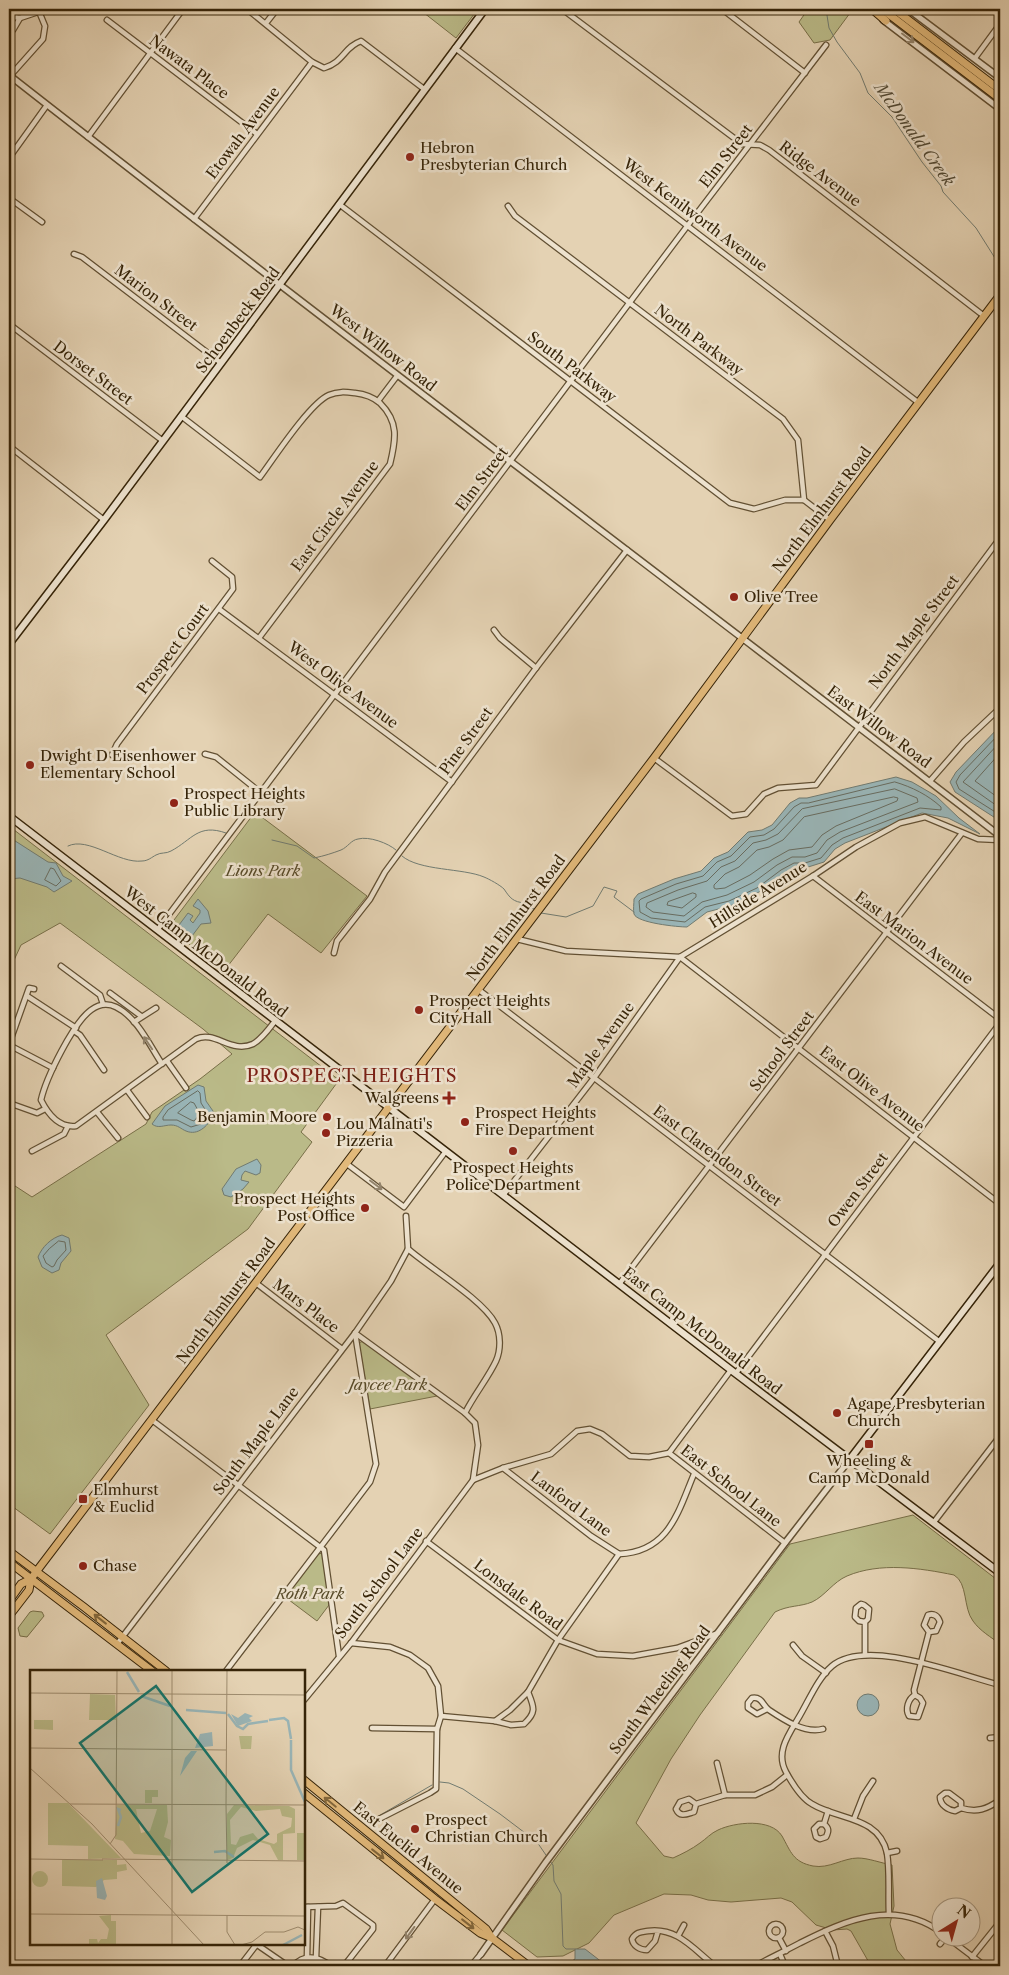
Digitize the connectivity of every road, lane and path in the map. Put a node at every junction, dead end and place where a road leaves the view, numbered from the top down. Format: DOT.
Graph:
graph roads {
  1 [pos="183,9"];
  2 [pos="247,9"];
  3 [pos="277,9"];
  4 [pos="484,9"];
  5 [pos="562,9"];
  6 [pos="722,9"];
  7 [pos="871,9"];
  8 [pos="882,9"];
  9 [pos="894,9"];
  10 [pos="908,9"];
  11 [pos="38,10"];
  12 [pos="9,16"];
  13 [pos="20,18"];
  14 [pos="107,20"];
  15 [pos="886,21"];
  16 [pos="266,23"];
  17 [pos="1000,24"];
  18 [pos="9,32"];
  19 [pos="826,45"];
  20 [pos="455,48"];
  21 [pos="151,54"];
  22 [pos="975,58"];
  23 [pos="312,62"];
  24 [pos="805,73"];
  25 [pos="9,75"];
  26 [pos="1000,78"];
  27 [pos="424,89"];
  28 [pos="1000,90"];
  29 [pos="1000,99"];
  30 [pos="47,105"];
  31 [pos="1000,109"];
  32 [pos="257,134"];
  33 [pos="88,137"];
  34 [pos="750,144"];
  35 [pos="9,158"];
  36 [pos="9,198"];
  37 [pos="338,204"];
  38 [pos="508,206"];
  39 [pos="194,218"];
  40 [pos="42,222"];
  41 [pos="688,225"];
  42 [pos="74,254"];
  43 [pos="279,284"];
  44 [pos="1000,295"];
  45 [pos="629,304"];
  46 [pos="984,316"];
  47 [pos="9,324"];
  48 [pos="221,363"];
  49 [pos="397,376"];
  50 [pos="571,383"];
  51 [pos="378,401"];
  52 [pos="919,403"];
  53 [pos="182,416"];
  54 [pos="163,441"];
  55 [pos="9,446"];
  56 [pos="511,461"];
  57 [pos="804,500"];
  58 [pos="104,520"];
  59 [pos="830,520"];
  60 [pos="1000,538"];
  61 [pos="628,550"];
  62 [pos="212,561"];
  63 [pos="219,609"];
  64 [pos="494,630"];
  65 [pos="259,638"];
  66 [pos="743,639"];
  67 [pos="10,641"];
  68 [pos="536,668"];
  69 [pos="334,696"];
  70 [pos="1000,708"];
  71 [pos="858,728"];
  72 [pos="205,754"];
  73 [pos="112,755"];
  74 [pos="654,758"];
  75 [pos="930,781"];
  76 [pos="452,782"];
  77 [pos="261,793"];
  78 [pos="9,816"];
  79 [pos="962,833"];
  80 [pos="1000,836"];
  81 [pos="1000,840"];
  82 [pos="813,876"];
  83 [pos="158,929"];
  84 [pos="887,932"];
  85 [pos="517,939"];
  86 [pos="334,953"];
  87 [pos="680,958"];
  88 [pos="61,966"];
  89 [pos="34,989"];
  90 [pos="479,990"];
  91 [pos="110,993"];
  92 [pos="27,996"];
  93 [pos="103,1004"];
  94 [pos="156,1008"];
  95 [pos="141,1016"];
  96 [pos="1000,1019"];
  97 [pos="275,1021"];
  98 [pos="134,1022"];
  99 [pos="1000,1023"];
  100 [pos="75,1029"];
  101 [pos="9,1045"];
  102 [pos="799,1049"];
  103 [pos="164,1062"];
  104 [pos="53,1068"];
  105 [pos="104,1070"];
  106 [pos="594,1078"];
  107 [pos="186,1088"];
  108 [pos="127,1090"];
  109 [pos="9,1103"];
  110 [pos="390,1107"];
  111 [pos="45,1109"];
  112 [pos="97,1112"];
  113 [pos="147,1117"];
  114 [pos="68,1126"];
  115 [pos="914,1137"];
  116 [pos="118,1138"];
  117 [pos="32,1151"];
  118 [pos="446,1151"];
  119 [pos="347,1164"];
  120 [pos="710,1166"];
  121 [pos="504,1194"];
  122 [pos="1000,1204"];
  123 [pos="406,1216"];
  124 [pos="408,1249"];
  125 [pos="825,1254"];
  126 [pos="1000,1263"];
  127 [pos="256,1283"];
  128 [pos="620,1284"];
  129 [pos="354,1333"];
  130 [pos="940,1342"];
  131 [pos="342,1349"];
  132 [pos="733,1371"];
  133 [pos="465,1413"];
  134 [pos="152,1420"];
  135 [pos="1000,1436"];
  136 [pos="669,1453"];
  137 [pos="850,1459"];
  138 [pos="503,1468"];
  139 [pos="694,1474"];
  140 [pos="473,1480"];
  141 [pos="238,1484"];
  142 [pos="934,1522"];
  143 [pos="426,1541"];
  144 [pos="784,1543"];
  145 [pos="321,1547"];
  146 [pos="9,1551"];
  147 [pos="619,1554"];
  148 [pos="9,1562"];
  149 [pos="999,1570"];
  150 [pos="36,1572"];
  151 [pos="32,1579"];
  152 [pos="9,1601"];
  153 [pos="9,1616"];
  154 [pos="865,1622"];
  155 [pos="719,1632"];
  156 [pos="929,1632"];
  157 [pos="122,1637"];
  158 [pos="558,1640"];
  159 [pos="351,1642"];
  160 [pos="117,1644"];
  161 [pos="793,1645"];
  162 [pos="865,1655"];
  163 [pos="339,1656"];
  164 [pos="921,1663"];
  165 [pos="151,1670"];
  166 [pos="165,1670"];
  167 [pos="227,1670"];
  168 [pos="826,1673"];
  169 [pos="1000,1685"];
  170 [pos="528,1692"];
  171 [pos="915,1695"];
  172 [pos="305,1699"];
  173 [pos="767,1709"];
  174 [pos="441,1716"];
  175 [pos="495,1721"];
  176 [pos="795,1724"];
  177 [pos="372,1728"];
  178 [pos="436,1729"];
  179 [pos="823,1729"];
  180 [pos="1000,1737"];
  181 [pos="990,1738"];
  182 [pos="717,1764"];
  183 [pos="788,1775"];
  184 [pos="305,1781"];
  185 [pos="873,1781"];
  186 [pos="305,1794"];
  187 [pos="724,1795"];
  188 [pos="1000,1800"];
  189 [pos="696,1804"];
  190 [pos="961,1808"];
  191 [pos="828,1811"];
  192 [pos="379,1818"];
  193 [pos="854,1819"];
  194 [pos="824,1824"];
  195 [pos="897,1851"];
  196 [pos="887,1853"];
  197 [pos="435,1899"];
  198 [pos="306,1907"];
  199 [pos="318,1907"];
  200 [pos="889,1914"];
  201 [pos="1000,1922"];
  202 [pos="684,1925"];
  203 [pos="932,1927"];
  204 [pos="658,1931"];
  205 [pos="825,1931"];
  206 [pos="678,1936"];
  207 [pos="492,1938"];
  208 [pos="779,1938"];
  209 [pos="255,1945"];
  210 [pos="257,1945"];
  211 [pos="960,1948"];
  212 [pos="786,1951"];
  213 [pos="481,1954"];
  214 [pos="780,1954"];
  215 [pos="972,1957"];
  216 [pos="307,1958"];
  217 [pos="316,1958"];
  218 [pos="767,1960"];
  219 [pos="240,1966"];
  220 [pos="288,1966"];
  221 [pos="293,1966"];
  222 [pos="331,1966"];
  223 [pos="344,1966"];
  224 [pos="385,1966"];
  225 [pos="472,1966"];
  226 [pos="529,1966"];
  227 [pos="715,1966"];
  228 [pos="755,1966"];
  229 [pos="770,1966"];
  230 [pos="786,1966"];
  231 [pos="838,1966"];
  232 [pos="985,1966"];
  1 -- 21 [label="street"];
  2 -- 16 [label="street"];
  3 -- 16 [label="street"];
  4 -- 20 [label="main road, Schoenbeck Road"];
  5 -- 34 [label="street, Ridge Avenue"];
  6 -- 24 [label="street"];
  7 -- 15 [label="main road"];
  8 -- 29 [label="main road"];
  9 -- 28 [label="main road"];
  10 -- 22 [label="street"];
  11 -- 13 [label="street"];
  11 -- 25 [label="street"];
  12 -- 13 [label="street"];
  13 -- 18 [label="street"];
  14 -- 21 [label="street, Nawata Place"];
  15 -- 31 [label="street, one-way"];
  16 -- 23 [label="street"];
  17 -- 22 [label="street"];
  19 -- 24 [label="street, Elm Street"];
  20 -- 27 [label="main road, Schoenbeck Road"];
  20 -- 41 [label="street, West Kenilworth Avenue"];
  21 -- 32 [label="street, Nawata Place"];
  21 -- 33 [label="street"];
  22 -- 26 [label="street"];
  23 -- 27 [label="street"];
  23 -- 32 [label="street, Etowah Avenue"];
  24 -- 34 [label="street, Elm Street"];
  25 -- 30 [label="street, West Willow Road"];
  27 -- 37 [label="main road, Schoenbeck Road"];
  30 -- 33 [label="street, West Willow Road"];
  30 -- 35 [label="street"];
  32 -- 39 [label="street, Etowah Avenue"];
  33 -- 39 [label="street, West Willow Road"];
  34 -- 41 [label="street, Elm Street"];
  34 -- 46 [label="street, Ridge Avenue"];
  36 -- 40 [label="street"];
  37 -- 43 [label="main road, Schoenbeck Road"];
  37 -- 50 [label="street, South Parkway"];
  38 -- 45 [label="street, North Parkway"];
  39 -- 43 [label="street, West Willow Road"];
  41 -- 45 [label="street, Elm Street"];
  41 -- 52 [label="street, West Kenilworth Avenue"];
  42 -- 48 [label="street, Marion Street"];
  43 -- 48 [label="main road, Schoenbeck Road"];
  43 -- 49 [label="street, West Willow Road"];
  44 -- 46 [label="main road, North Elmhurst Road"];
  45 -- 50 [label="street, Elm Street"];
  45 -- 57 [label="street, North Parkway"];
  46 -- 52 [label="main road, North Elmhurst Road"];
  47 -- 54 [label="street, Dorset Street"];
  48 -- 53 [label="main road, Schoenbeck Road"];
  49 -- 51 [label="street"];
  49 -- 56 [label="street, West Willow Road"];
  50 -- 56 [label="street, Elm Street"];
  50 -- 57 [label="street, South Parkway"];
  51 -- 53 [label="street"];
  51 -- 65 [label="street, East Circle Avenue"];
  52 -- 59 [label="main road, North Elmhurst Road"];
  53 -- 54 [label="main road, Schoenbeck Road"];
  54 -- 58 [label="main road, Schoenbeck Road"];
  55 -- 58 [label="street"];
  56 -- 61 [label="street, West Willow Road"];
  56 -- 69 [label="street, Elm Street"];
  57 -- 59 [label="street"];
  58 -- 67 [label="main road, Schoenbeck Road"];
  59 -- 66 [label="main road, North Elmhurst Road"];
  60 -- 71 [label="street, North Maple Street"];
  61 -- 66 [label="street, West Willow Road"];
  61 -- 68 [label="street, Pine Street"];
  62 -- 63 [label="street, Prospect Court"];
  63 -- 65 [label="street, West Olive Avenue"];
  63 -- 73 [label="street, Prospect Court"];
  64 -- 68 [label="street"];
  65 -- 69 [label="street, West Olive Avenue"];
  66 -- 71 [label="street, East Willow Road"];
  66 -- 74 [label="main road, North Elmhurst Road"];
  68 -- 76 [label="street, Pine Street"];
  69 -- 76 [label="street, West Olive Avenue"];
  69 -- 77 [label="street, Elm Street"];
  70 -- 75 [label="street"];
  71 -- 74 [label="street, North Maple Street"];
  71 -- 75 [label="street, East Willow Road"];
  72 -- 77 [label="street"];
  74 -- 85 [label="main road, North Elmhurst Road"];
  75 -- 80 [label="street, East Willow Road"];
  76 -- 86 [label="street, Pine Street"];
  77 -- 83 [label="street, Elm Street"];
  78 -- 83 [label="main road, West Camp McDonald Road"];
  79 -- 81 [label="street, Hillside Avenue"];
  79 -- 82 [label="street, Hillside Avenue"];
  79 -- 84 [label="street, School Street"];
  82 -- 84 [label="street, East Marion Avenue"];
  82 -- 87 [label="street, Hillside Avenue"];
  83 -- 97 [label="main road, West Camp McDonald Road"];
  84 -- 96 [label="street, East Marion Avenue"];
  84 -- 102 [label="street, School Street"];
  85 -- 87 [label="street"];
  85 -- 90 [label="main road, North Elmhurst Road"];
  87 -- 102 [label="street, East Olive Avenue"];
  87 -- 106 [label="street, Maple Avenue"];
  88 -- 93 [label="street"];
  89 -- 92 [label="street"];
  90 -- 106 [label="street, East Clarendon Street"];
  90 -- 110 [label="main road, North Elmhurst Road"];
  91 -- 95 [label="street"];
  92 -- 100 [label="street"];
  92 -- 101 [label="street"];
  93 -- 98 [label="street"];
  93 -- 100 [label="street"];
  94 -- 95 [label="street"];
  95 -- 98 [label="street"];
  97 -- 103 [label="street"];
  97 -- 110 [label="main road, West Camp McDonald Road"];
  103 -- 98 [label="street, one-way"];
  99 -- 115 [label="street, Owen Street"];
  100 -- 104 [label="street"];
  100 -- 105 [label="street"];
  101 -- 104 [label="street"];
  102 -- 115 [label="street, East Olive Avenue"];
  102 -- 120 [label="street, School Street"];
  103 -- 107 [label="street"];
  103 -- 108 [label="street"];
  104 -- 111 [label="street"];
  106 -- 120 [label="street, East Clarendon Street"];
  106 -- 121 [label="street, Maple Avenue"];
  108 -- 112 [label="street"];
  108 -- 113 [label="street"];
  109 -- 111 [label="street"];
  110 -- 118 [label="main road, East Camp McDonald Road"];
  110 -- 119 [label="main road, North Elmhurst Road"];
  111 -- 114 [label="street"];
  112 -- 114 [label="street"];
  112 -- 116 [label="street"];
  114 -- 117 [label="street"];
  115 -- 122 [label="street, East Olive Avenue"];
  115 -- 125 [label="street, Owen Street"];
  119 -- 118 [label="street, one-way"];
  118 -- 121 [label="main road, East Camp McDonald Road"];
  119 -- 127 [label="main road, North Elmhurst Road"];
  120 -- 125 [label="street, East Clarendon Street"];
  120 -- 128 [label="street, School Street"];
  121 -- 128 [label="main road, East Camp McDonald Road"];
  123 -- 124 [label="street"];
  124 -- 129 [label="street, South Maple Lane"];
  124 -- 133 [label="street"];
  125 -- 130 [label="street, East Clarendon Street"];
  125 -- 132 [label="street, Owen Street"];
  126 -- 130 [label="main road"];
  127 -- 131 [label="street, Mars Place"];
  127 -- 134 [label="main road, North Elmhurst Road"];
  128 -- 132 [label="main road, East Camp McDonald Road"];
  129 -- 131 [label="street, South Maple Lane"];
  129 -- 133 [label="street"];
  129 -- 145 [label="street"];
  130 -- 137 [label="main road"];
  131 -- 141 [label="street, South Maple Lane"];
  132 -- 136 [label="street, Owen Street"];
  132 -- 137 [label="main road, East Camp McDonald Road"];
  133 -- 140 [label="street"];
  134 -- 141 [label="street"];
  134 -- 150 [label="main road, North Elmhurst Road"];
  135 -- 142 [label="street"];
  136 -- 138 [label="street, East School Lane"];
  136 -- 139 [label="street, East School Lane"];
  137 -- 142 [label="main road, East Camp McDonald Road"];
  137 -- 144 [label="street, South Wheeling Road"];
  138 -- 140 [label="street, East School Lane"];
  138 -- 147 [label="street, Lanford Lane"];
  139 -- 144 [label="street, East School Lane"];
  139 -- 147 [label="street, Lanford Lane"];
  140 -- 143 [label="street, South School Lane"];
  141 -- 145 [label="street"];
  141 -- 157 [label="street, South Maple Lane"];
  142 -- 149 [label="main road, East Camp McDonald Road"];
  143 -- 158 [label="street, Lonsdale Road"];
  143 -- 159 [label="street, South School Lane"];
  144 -- 155 [label="street, South Wheeling Road"];
  145 -- 163 [label="street"];
  145 -- 167 [label="street"];
  146 -- 150 [label="main road"];
  147 -- 158 [label="street"];
  148 -- 151 [label="main road"];
  150 -- 151 [label="main road, North Elmhurst Road"];
  157 -- 150 [label="main road, one-way"];
  151 -- 152 [label="main road, North Elmhurst Road"];
  151 -- 153 [label="main road, North Elmhurst Road"];
  151 -- 160 [label="main road"];
  154 -- 162 [label="street"];
  155 -- 158 [label="street, Lonsdale Road"];
  155 -- 207 [label="street, South Wheeling Road"];
  156 -- 164 [label="street"];
  157 -- 160 [label="street, South Maple Lane"];
  157 -- 166 [label="main road"];
  158 -- 170 [label="street"];
  159 -- 163 [label="street, South School Lane"];
  159 -- 174 [label="street"];
  160 -- 165 [label="main road"];
  161 -- 168 [label="street"];
  162 -- 164 [label="street"];
  162 -- 168 [label="street"];
  163 -- 172 [label="street, South School Lane"];
  164 -- 169 [label="street"];
  164 -- 171 [label="street"];
  168 -- 176 [label="street"];
  170 -- 175 [label="street"];
  170 -- 175 [label="street"];
  171 -- 171 [label="street"];
  173 -- 173 [label="street"];
  173 -- 176 [label="street"];
  174 -- 175 [label="street"];
  174 -- 178 [label="street"];
  176 -- 179 [label="street"];
  176 -- 183 [label="street"];
  177 -- 178 [label="street"];
  178 -- 192 [label="street"];
  180 -- 181 [label="street"];
  182 -- 187 [label="street"];
  183 -- 187 [label="street"];
  183 -- 191 [label="street"];
  207 -- 184 [label="main road, East Euclid Avenue, one-way"];
  185 -- 193 [label="street"];
  186 -- 197 [label="main road, East Euclid Avenue, one-way"];
  187 -- 189 [label="street"];
  188 -- 190 [label="street"];
  189 -- 189 [label="street"];
  190 -- 190 [label="street"];
  191 -- 193 [label="street"];
  191 -- 194 [label="street"];
  193 -- 196 [label="street"];
  195 -- 196 [label="street"];
  196 -- 200 [label="street"];
  197 -- 207 [label="main road, East Euclid Avenue, one-way"];
  197 -- 224 [label="street, one-way"];
  198 -- 199 [label="street"];
  198 -- 216 [label="street"];
  199 -- 217 [label="street"];
  199 -- 223 [label="street"];
  200 -- 203 [label="street"];
  200 -- 205 [label="street"];
  201 -- 215 [label="street"];
  202 -- 206 [label="street"];
  204 -- 204 [label="street"];
  204 -- 206 [label="street"];
  205 -- 212 [label="street"];
  205 -- 231 [label="street"];
  206 -- 227 [label="street"];
  207 -- 213 [label="street, South Wheeling Road"];
  207 -- 226 [label="main road, East Euclid Avenue"];
  208 -- 212 [label="street"];
  209 -- 219 [label="street"];
  210 -- 220 [label="street"];
  211 -- 215 [label="street"];
  212 -- 214 [label="street"];
  213 -- 225 [label="street"];
  214 -- 218 [label="street"];
  214 -- 230 [label="street"];
  215 -- 232 [label="street"];
  216 -- 217 [label="street"];
  216 -- 221 [label="street"];
  217 -- 222 [label="street"];
  218 -- 228 [label="street"];
  218 -- 229 [label="street"];
}
